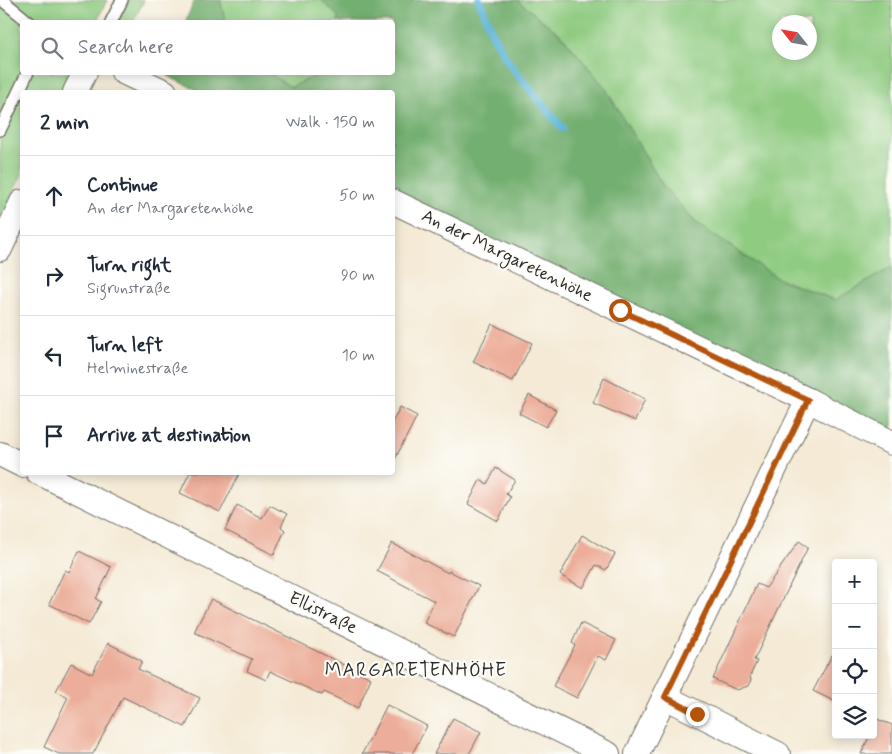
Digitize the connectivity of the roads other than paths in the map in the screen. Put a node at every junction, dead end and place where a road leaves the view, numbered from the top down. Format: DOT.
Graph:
graph roads {
  1 [pos="2,0"];
  2 [pos="122,0"];
  3 [pos="27,20"];
  4 [pos="112,20"];
  5 [pos="27,75"];
  6 [pos="84,75"];
  7 [pos="129,75"];
  8 [pos="76,90"];
  9 [pos="161,90"];
  10 [pos="0,130"];
  11 [pos="395,203"];
  12 [pos="20,206"];
  13 [pos="0,249"];
  14 [pos="808,400"];
  15 [pos="892,443"];
  16 [pos="0,454"];
  17 [pos="20,464"];
  18 [pos="44,475"];
  19 [pos="665,697"];
  20 [pos="608,754"];
  21 [pos="637,754"];
  22 [pos="778,754"];
  1 -- 3 [label="lane"];
  2 -- 4 [label="lane"];
  5 -- 10 [label="lane"];
  6 -- 8 [label="street"];
  7 -- 9 [label="street"];
  11 -- 14 [label="street, An der Margaretenhöhe"];
  12 -- 13 [label="street"];
  14 -- 15 [label="street, An der Margaretenhöhe"];
  14 -- 19 [label="street"];
  16 -- 17 [label="street"];
  18 -- 20 [label="street, Ellistraße"];
  19 -- 21 [label="street"];
  19 -- 22 [label="street"];
}
